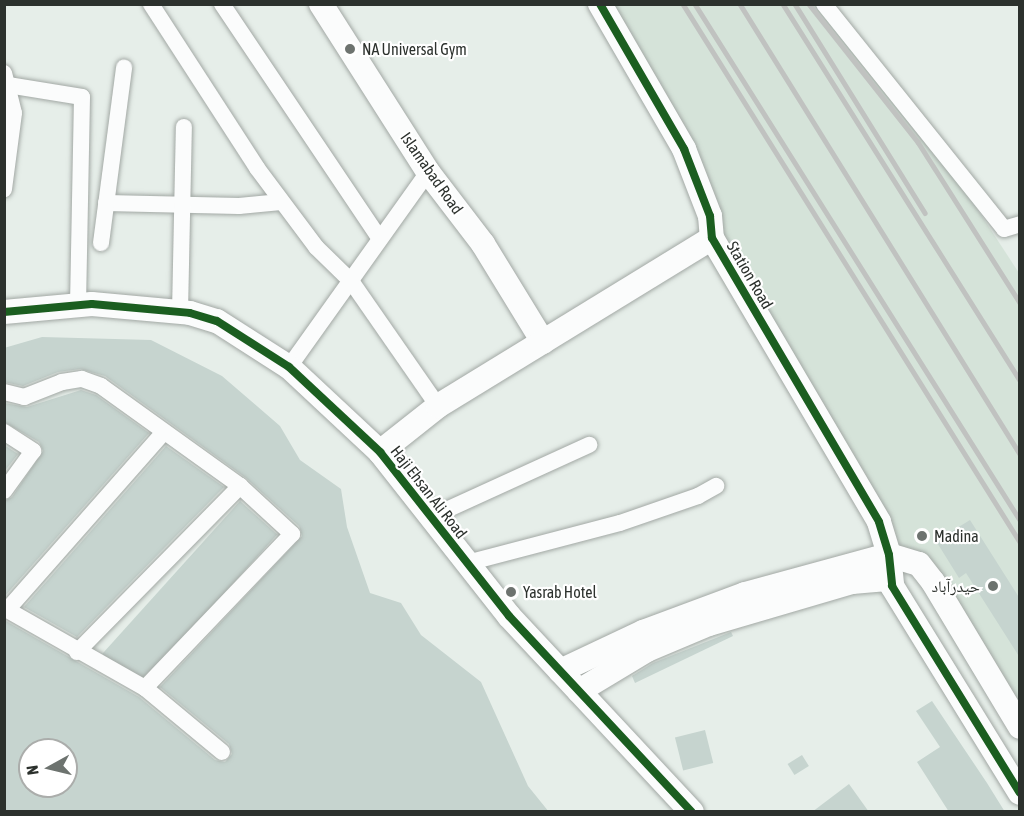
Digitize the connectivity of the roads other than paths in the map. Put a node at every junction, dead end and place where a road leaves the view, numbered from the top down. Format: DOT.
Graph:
graph roads {
  1 [pos="151,4"];
  2 [pos="222,4"];
  3 [pos="600,4"];
  4 [pos="824,4"];
  5 [pos="322,5"];
  6 [pos="124,68"];
  7 [pos="6,79"];
  8 [pos="184,127"];
  9 [pos="7,159"];
  10 [pos="428,172"];
  11 [pos="4,189"];
  12 [pos="282,202"];
  13 [pos="106,203"];
  14 [pos="183,205"];
  15 [pos="1020,224"];
  16 [pos="712,238"];
  17 [pos="380,239"];
  18 [pos="101,243"];
  19 [pos="351,281"];
  20 [pos="78,304"];
  21 [pos="4,312"];
  22 [pos="180,312"];
  23 [pos="543,342"];
  24 [pos="289,368"];
  25 [pos="4,392"];
  26 [pos="438,406"];
  27 [pos="4,432"];
  28 [pos="162,434"];
  29 [pos="589,445"];
  30 [pos="380,452"];
  31 [pos="240,486"];
  32 [pos="716,486"];
  33 [pos="4,491"];
  34 [pos="431,517"];
  35 [pos="889,555"];
  36 [pos="467,563"];
  37 [pos="890,579"];
  38 [pos="6,609"];
  39 [pos="77,652"];
  40 [pos="560,671"];
  41 [pos="145,688"];
  42 [pos="579,691"];
  43 [pos="1020,727"];
  44 [pos="222,752"];
  45 [pos="1020,793"];
  46 [pos="692,812"];
  1 -- 12 [label="street"];
  2 -- 17 [label="street"];
  3 -- 16 [label="street, Station Road"];
  4 -- 15 [label="street"];
  5 -- 10 [label="street, Islamabad Road"];
  6 -- 13 [label="street"];
  7 -- 9 [label="street"];
  7 -- 20 [label="street"];
  8 -- 14 [label="street"];
  9 -- 11 [label="street"];
  10 -- 17 [label="street"];
  10 -- 23 [label="street, Islamabad Road"];
  12 -- 14 [label="street"];
  12 -- 19 [label="street"];
  13 -- 14 [label="street"];
  13 -- 18 [label="street"];
  14 -- 22 [label="street"];
  16 -- 23 [label="street"];
  16 -- 35 [label="street, Station Road"];
  17 -- 19 [label="street"];
  19 -- 24 [label="street"];
  19 -- 26 [label="street"];
  20 -- 21 [label="street, Haji Ehsan Ali Road"];
  20 -- 22 [label="street, Haji Ehsan Ali Road"];
  22 -- 24 [label="street, Haji Ehsan Ali Road"];
  23 -- 26 [label="street"];
  24 -- 30 [label="street, Haji Ehsan Ali Road"];
  25 -- 28 [label="street"];
  26 -- 30 [label="street"];
  27 -- 33 [label="street"];
  28 -- 31 [label="street"];
  28 -- 38 [label="street"];
  29 -- 34 [label="street"];
  30 -- 34 [label="street, Haji Ehsan Ali Road"];
  31 -- 39 [label="street"];
  31 -- 41 [label="street"];
  32 -- 36 [label="street"];
  34 -- 36 [label="street, Haji Ehsan Ali Road"];
  35 -- 37 [label="street, Station Road"];
  35 -- 40 [label="street"];
  35 -- 43 [label="street"];
  36 -- 40 [label="street, Haji Ehsan Ali Road"];
  37 -- 42 [label="street"];
  37 -- 45 [label="street"];
  38 -- 39 [label="street"];
  39 -- 41 [label="street"];
  40 -- 42 [label="street, Haji Ehsan Ali Road"];
  41 -- 44 [label="street"];
  42 -- 46 [label="street, Haji Ehsan Ali Road"];
}
